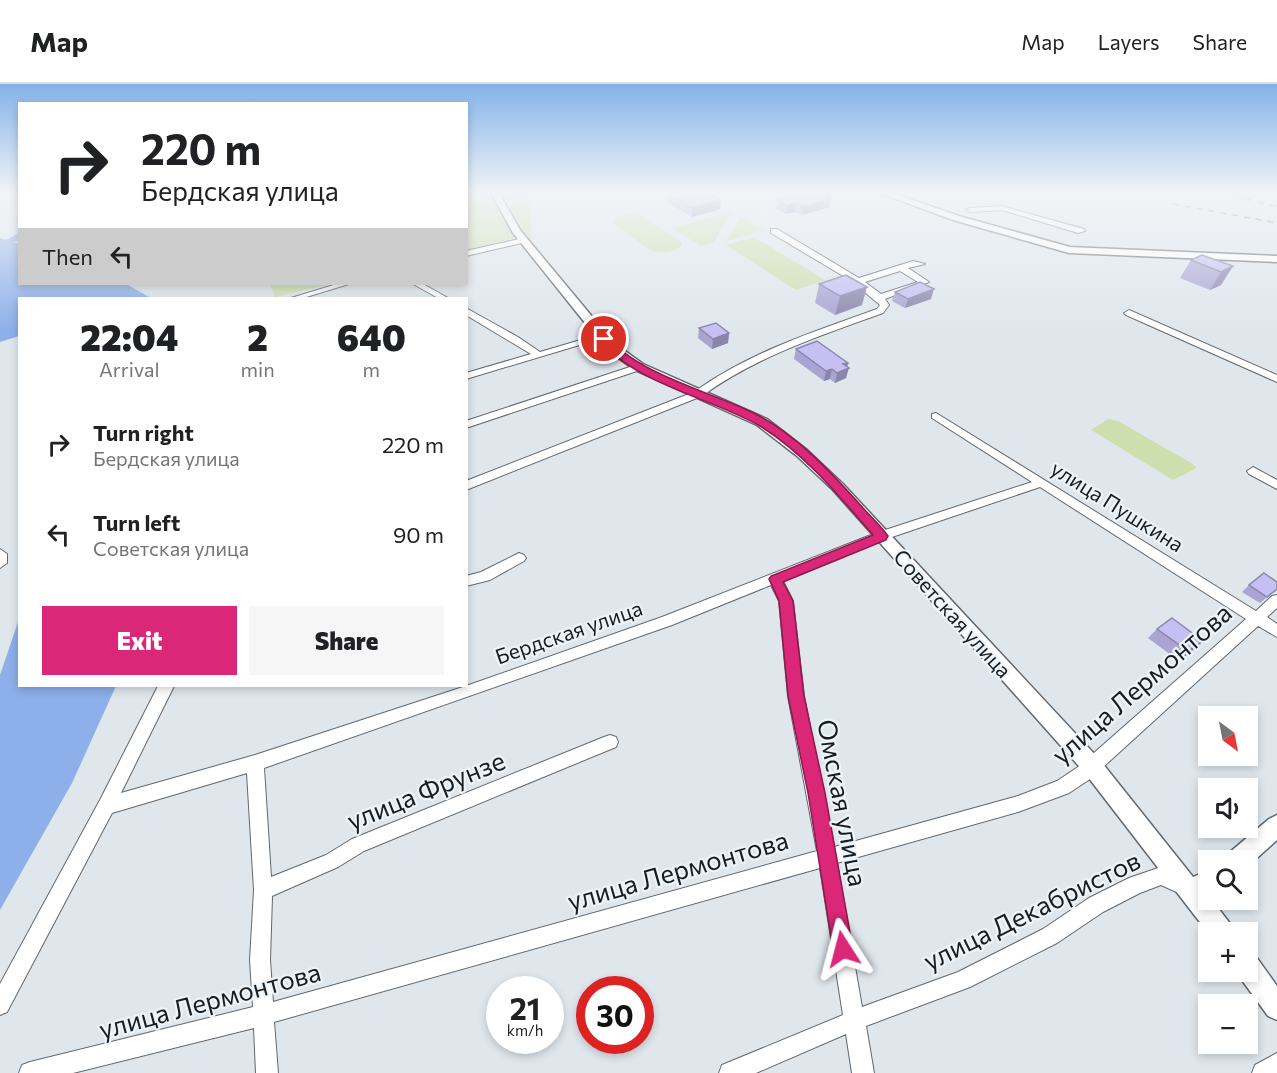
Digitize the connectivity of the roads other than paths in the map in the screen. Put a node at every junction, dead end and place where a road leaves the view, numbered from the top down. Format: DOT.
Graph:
graph roads {
  1 [pos="788,239"];
  2 [pos="1027,239"];
  3 [pos="523,240"];
  4 [pos="468,254"];
  5 [pos="1277,258"];
  6 [pos="921,264"];
  7 [pos="901,268"];
  8 [pos="858,281"];
  9 [pos="341,285"];
  10 [pos="419,285"];
  11 [pos="299,297"];
  12 [pos="442,297"];
  13 [pos="881,297"];
  14 [pos="468,312"];
  15 [pos="1130,313"];
  16 [pos="601,337"];
  17 [pos="538,355"];
  18 [pos="639,367"];
  19 [pos="468,375"];
  20 [pos="1277,379"];
  21 [pos="698,394"];
  22 [pos="936,416"];
  23 [pos="468,424"];
  24 [pos="1253,471"];
  25 [pos="1041,483"];
  26 [pos="468,485"];
  27 [pos="1277,485"];
  28 [pos="881,536"];
  29 [pos="0,554"];
  30 [pos="519,558"];
  31 [pos="0,563"];
  32 [pos="775,579"];
  33 [pos="468,580"];
  34 [pos="1277,600"];
  35 [pos="1256,619"];
  36 [pos="1277,631"];
  37 [pos="166,687"];
  38 [pos="610,742"];
  39 [pos="255,763"];
  40 [pos="1092,766"];
  41 [pos="106,806"];
  42 [pos="1277,826"];
  43 [pos="1250,850"];
  44 [pos="827,856"];
  45 [pos="1198,884"];
  46 [pos="1198,885"];
  47 [pos="262,890"];
  48 [pos="1258,981"];
  49 [pos="0,1005"];
  50 [pos="1277,1007"];
  51 [pos="264,1015"];
  52 [pos="855,1020"];
  53 [pos="1277,1064"];
  54 [pos="30,1073"];
  55 [pos="267,1073"];
  56 [pos="730,1073"];
  57 [pos="863,1073"];
  58 [pos="1263,1073"];
  1 -- 8 [label="street"];
  2 -- 5 [label="main road"];
  3 -- 4 [label="street"];
  3 -- 16 [label="main road, Советская улица"];
  6 -- 7 [label="street"];
  7 -- 8 [label="street"];
  7 -- 13 [label="street"];
  8 -- 13 [label="street"];
  9 -- 11 [label="street"];
  10 -- 12 [label="street"];
  13 -- 21 [label="street"];
  14 -- 17 [label="street"];
  15 -- 20 [label="street"];
  16 -- 17 [label="street"];
  16 -- 18 [label="main road, Советская улица"];
  17 -- 19 [label="street"];
  18 -- 21 [label="main road, Советская улица"];
  18 -- 23 [label="street"];
  21 -- 26 [label="street"];
  21 -- 28 [label="main road, Советская улица"];
  22 -- 25 [label="street, улица Пушкина"];
  24 -- 27 [label="street"];
  25 -- 28 [label="street, Бердская улица"];
  25 -- 35 [label="street, улица Пушкина"];
  28 -- 32 [label="street, Бердская улица"];
  28 -- 40 [label="main road, Советская улица"];
  29 -- 31 [label="street"];
  30 -- 33 [label="street"];
  32 -- 39 [label="street, Бердская улица"];
  32 -- 44 [label="street, Омская улица"];
  34 -- 35 [label="street, улица Лермонтова"];
  35 -- 36 [label="street, улица Пушкина"];
  35 -- 40 [label="street, улица Лермонтова"];
  37 -- 41 [label="street"];
  38 -- 47 [label="street, улица Фрунзе"];
  39 -- 41 [label="street, Бердская улица"];
  39 -- 47 [label="street"];
  40 -- 44 [label="street, улица Лермонтова"];
  40 -- 45 [label="main road, Советская улица"];
  41 -- 49 [label="street"];
  42 -- 43 [label="main road"];
  44 -- 51 [label="street, улица Лермонтова"];
  44 -- 52 [label="street, Омская улица"];
  46 -- 52 [label="street, улица Декабристов"];
  47 -- 51 [label="street"];
  48 -- 50 [label="main road"];
  51 -- 54 [label="street, улица Лермонтова"];
  51 -- 55 [label="street"];
  52 -- 56 [label="street, улица Декабристов"];
  52 -- 57 [label="street, Омская улица"];
  53 -- 58 [label="street"];
}
